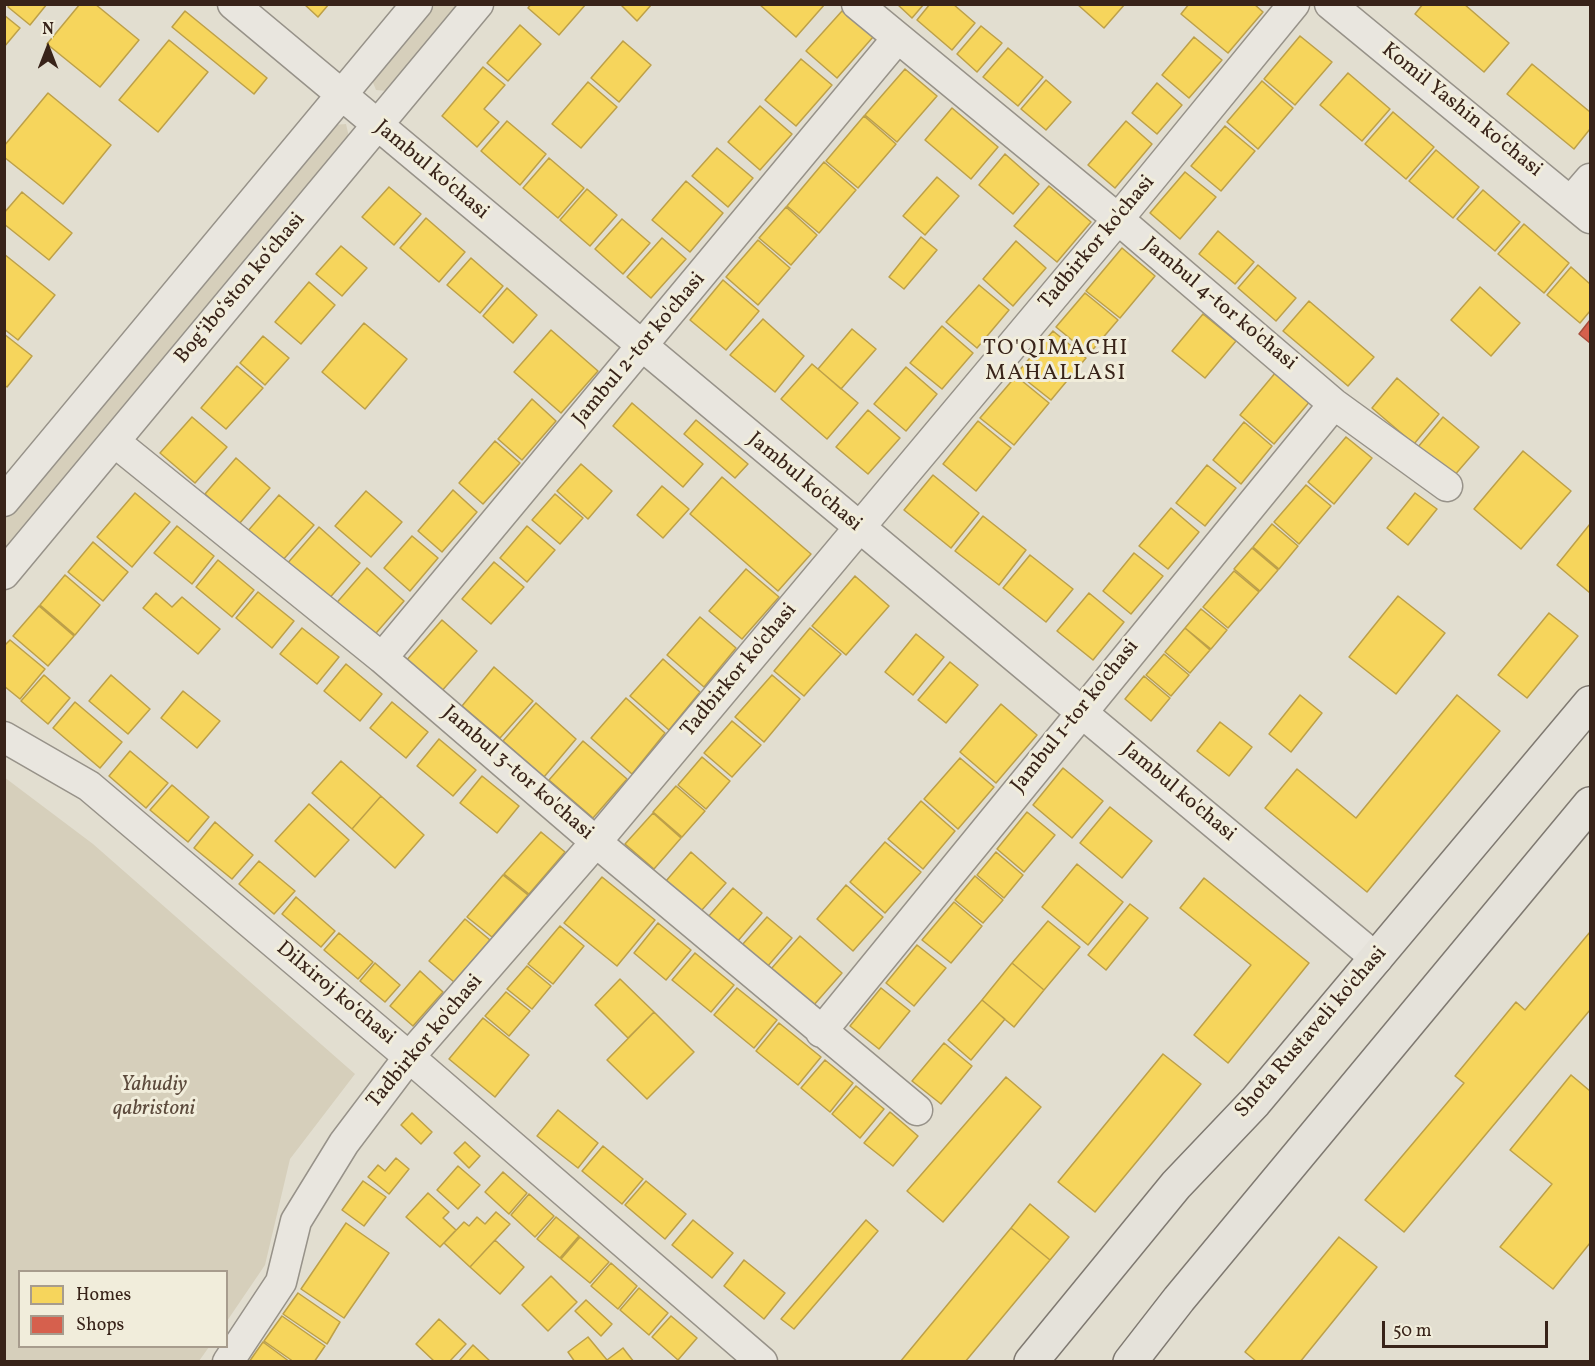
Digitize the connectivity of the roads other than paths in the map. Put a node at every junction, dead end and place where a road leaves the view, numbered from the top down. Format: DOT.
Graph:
graph roads {
  1 [pos="233,4"];
  2 [pos="417,4"];
  3 [pos="478,4"];
  4 [pos="857,4"];
  5 [pos="1294,4"];
  6 [pos="1330,4"];
  7 [pos="896,40"];
  8 [pos="341,96"];
  9 [pos="377,126"];
  10 [pos="1590,179"];
  11 [pos="1581,209"];
  12 [pos="1118,219"];
  13 [pos="642,347"];
  14 [pos="1334,404"];
  15 [pos="115,442"];
  16 [pos="1447,486"];
  17 [pos="4,501"];
  18 [pos="859,529"];
  19 [pos="4,574"];
  20 [pos="382,658"];
  21 [pos="1590,703"];
  22 [pos="1080,712"];
  23 [pos="4,737"];
  24 [pos="1590,804"];
  25 [pos="596,842"];
  26 [pos="1377,959"];
  27 [pos="821,1032"];
  28 [pos="410,1057"];
  29 [pos="917,1110"];
  30 [pos="228,1362"];
  31 [pos="762,1362"];
  32 [pos="1031,1362"];
  33 [pos="1130,1362"];
  1 -- 8 [label="street, Jambul ko'chasi"];
  2 -- 8 [label="street"];
  3 -- 9 [label="street, Bogʻiboʻston koʻchasi"];
  4 -- 7 [label="street, Jambul 4-tor ko'chasi"];
  5 -- 12 [label="street, Tadbirkor ko'chasi"];
  6 -- 11 [label="street, Komil Yashin koʻchasi"];
  7 -- 12 [label="street, Jambul 4-tor ko'chasi"];
  7 -- 13 [label="street, Jambul 2-tor ko'chasi"];
  8 -- 9 [label="street, Jambul ko'chasi"];
  8 -- 17 [label="street"];
  9 -- 13 [label="street, Jambul ko'chasi"];
  9 -- 15 [label="street, Bogʻiboʻston koʻchasi"];
  10 -- 11 [label="street"];
  12 -- 14 [label="street, Jambul 4-tor ko'chasi"];
  12 -- 18 [label="street, Tadbirkor ko'chasi"];
  13 -- 18 [label="street, Jambul ko'chasi"];
  13 -- 20 [label="street, Jambul 2-tor ko'chasi"];
  14 -- 16 [label="street, Jambul 4-tor ko'chasi"];
  14 -- 22 [label="street, Jambul 1-tor ko'chasi"];
  15 -- 19 [label="street, Bogʻiboʻston koʻchasi"];
  15 -- 20 [label="street, Jambul 3-tor ko'chasi"];
  18 -- 22 [label="street, Jambul ko'chasi"];
  18 -- 25 [label="street, Tadbirkor ko'chasi"];
  20 -- 25 [label="street, Jambul 3-tor ko'chasi"];
  21 -- 26 [label="main road, Shota Rustaveli ko'chasi"];
  22 -- 26 [label="street, Jambul ko'chasi"];
  22 -- 27 [label="street, Jambul 1-tor ko'chasi"];
  23 -- 28 [label="street, Dilxiroj ko‘chasi"];
  24 -- 33 [label="main road"];
  25 -- 27 [label="street, Jambul 3-tor ko'chasi"];
  25 -- 28 [label="street, Tadbirkor ko'chasi"];
  26 -- 32 [label="main road, Shota Rustaveli ko'chasi"];
  27 -- 29 [label="street, Jambul 3-tor ko'chasi"];
  28 -- 30 [label="street, Tadbirkor ko'chasi"];
  28 -- 31 [label="street, Dilxiroj ko‘chasi"];
}
